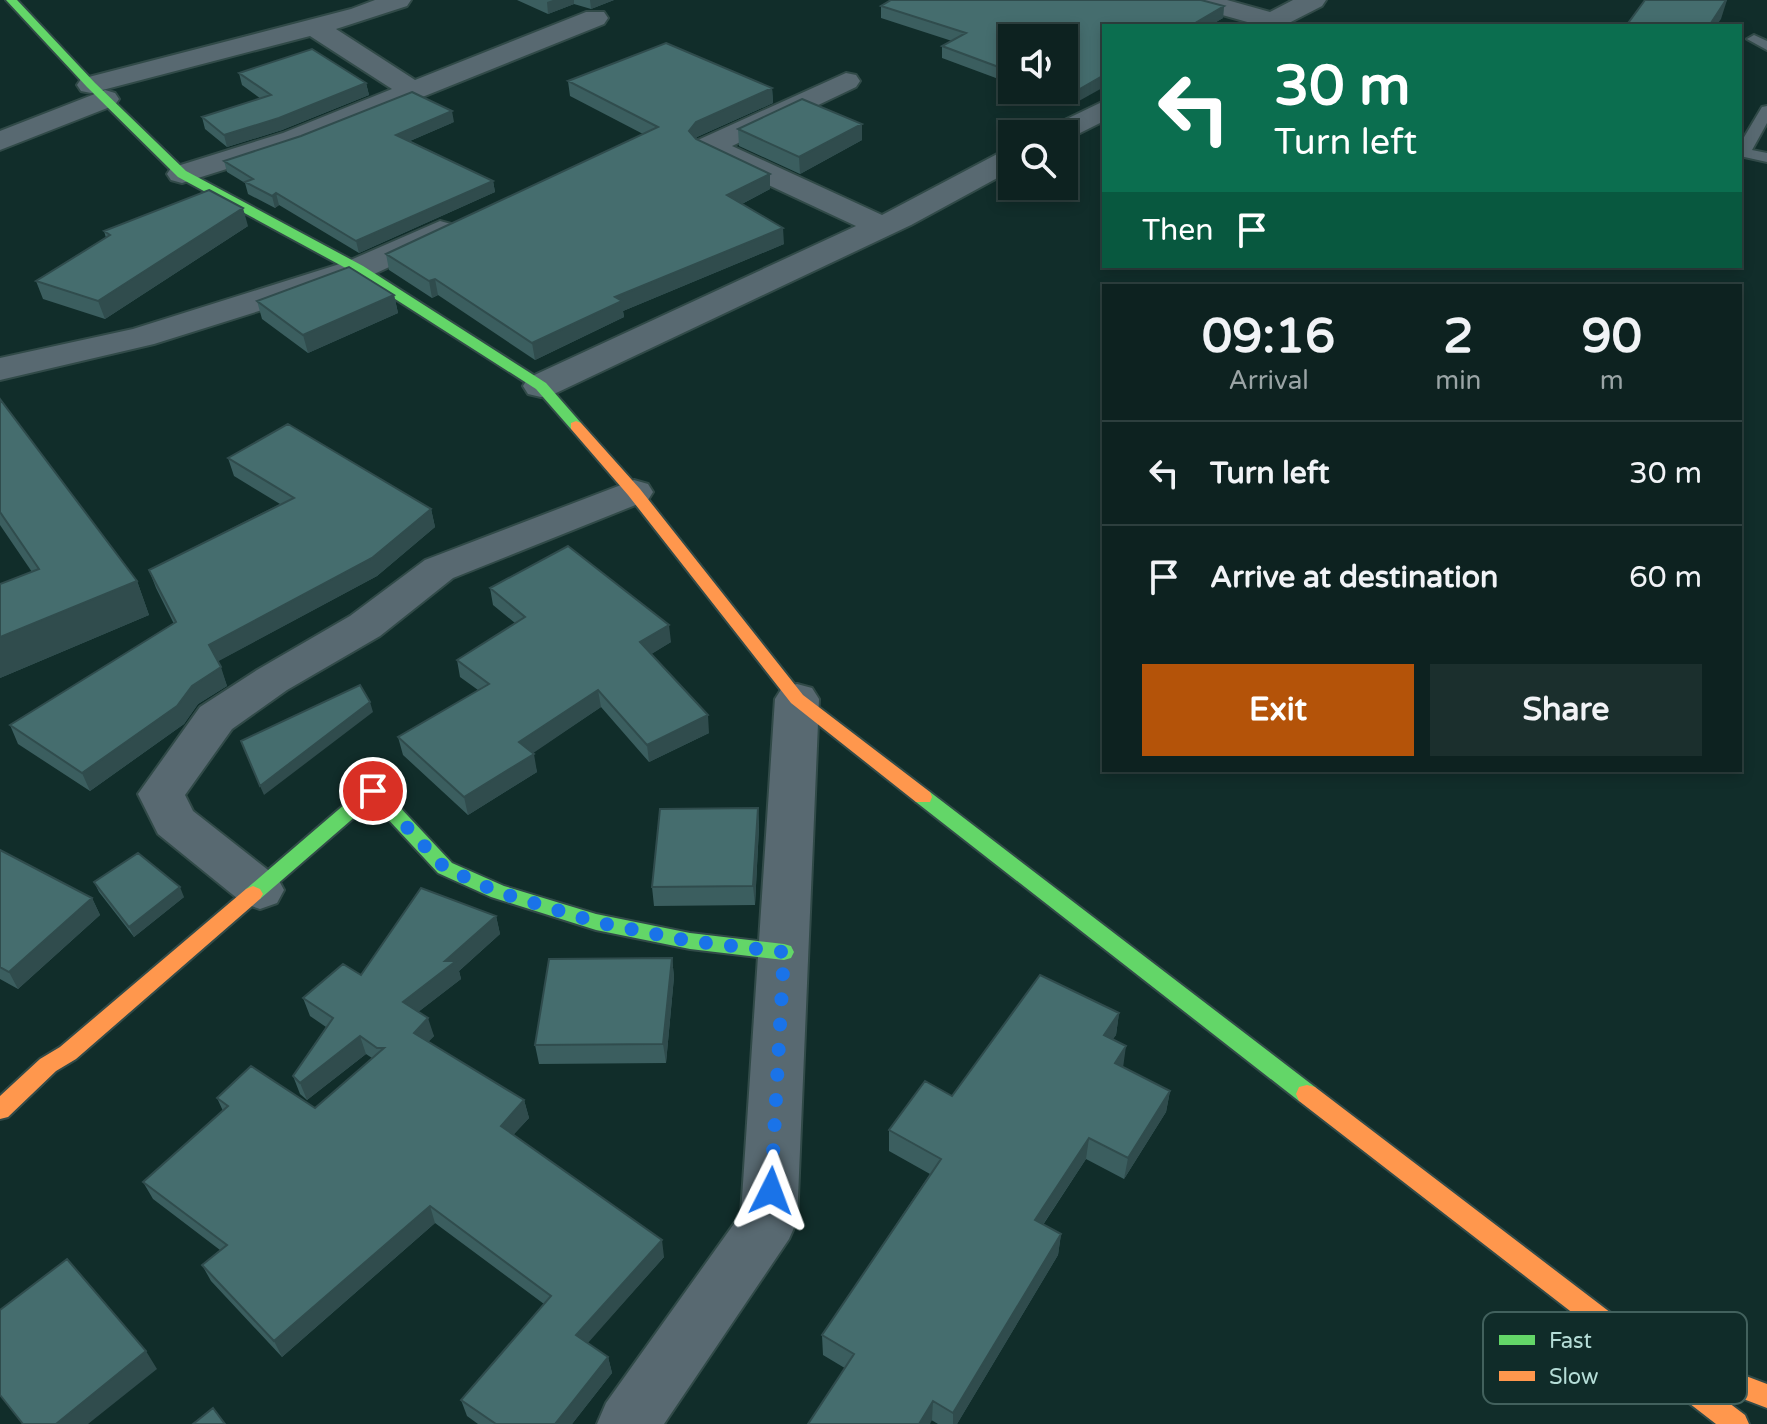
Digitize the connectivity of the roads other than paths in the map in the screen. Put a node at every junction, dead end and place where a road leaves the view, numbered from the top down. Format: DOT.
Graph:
graph roads {
  1 [pos="11,0"];
  2 [pos="398,0"];
  3 [pos="1199,0"];
  4 [pos="1313,0"];
  5 [pos="595,18"];
  6 [pos="1267,24"];
  7 [pos="314,27"];
  8 [pos="846,81"];
  9 [pos="413,91"];
  10 [pos="98,92"];
  11 [pos="1767,110"];
  12 [pos="1102,111"];
  13 [pos="1078,124"];
  14 [pos="0,141"];
  15 [pos="1742,152"];
  16 [pos="1767,158"];
  17 [pos="998,165"];
  18 [pos="182,174"];
  19 [pos="471,217"];
  20 [pos="881,226"];
  21 [pos="358,269"];
  22 [pos="0,369"];
  23 [pos="541,386"];
  24 [pos="634,492"];
  25 [pos="797,699"];
  26 [pos="260,890"];
  27 [pos="784,952"];
  28 [pos="0,1110"];
  29 [pos="1588,1312"];
  30 [pos="1747,1388"];
  31 [pos="1767,1396"];
  32 [pos="1709,1404"];
  33 [pos="628,1424"];
  34 [pos="1736,1424"];
  1 -- 10 [label="main road"];
  2 -- 7 [label="street"];
  3 -- 6 [label="street"];
  4 -- 6 [label="street"];
  5 -- 9 [label="street"];
  7 -- 9 [label="street"];
  7 -- 10 [label="street"];
  8 -- 20 [label="street"];
  9 -- 18 [label="street"];
  10 -- 14 [label="street"];
  10 -- 18 [label="main road"];
  11 -- 15 [label="lane"];
  12 -- 13 [label="street"];
  15 -- 16 [label="lane"];
  17 -- 20 [label="street"];
  18 -- 21 [label="main road"];
  19 -- 21 [label="street"];
  20 -- 23 [label="street"];
  21 -- 22 [label="street"];
  21 -- 23 [label="main road"];
  23 -- 24 [label="main road"];
  24 -- 25 [label="main road"];
  24 -- 26 [label="street"];
  25 -- 27 [label="street"];
  25 -- 29 [label="main road"];
  26 -- 27 [label="main road"];
  26 -- 28 [label="main road"];
  27 -- 33 [label="street"];
  30 -- 31 [label="main road"];
  32 -- 34 [label="main road"];
}
